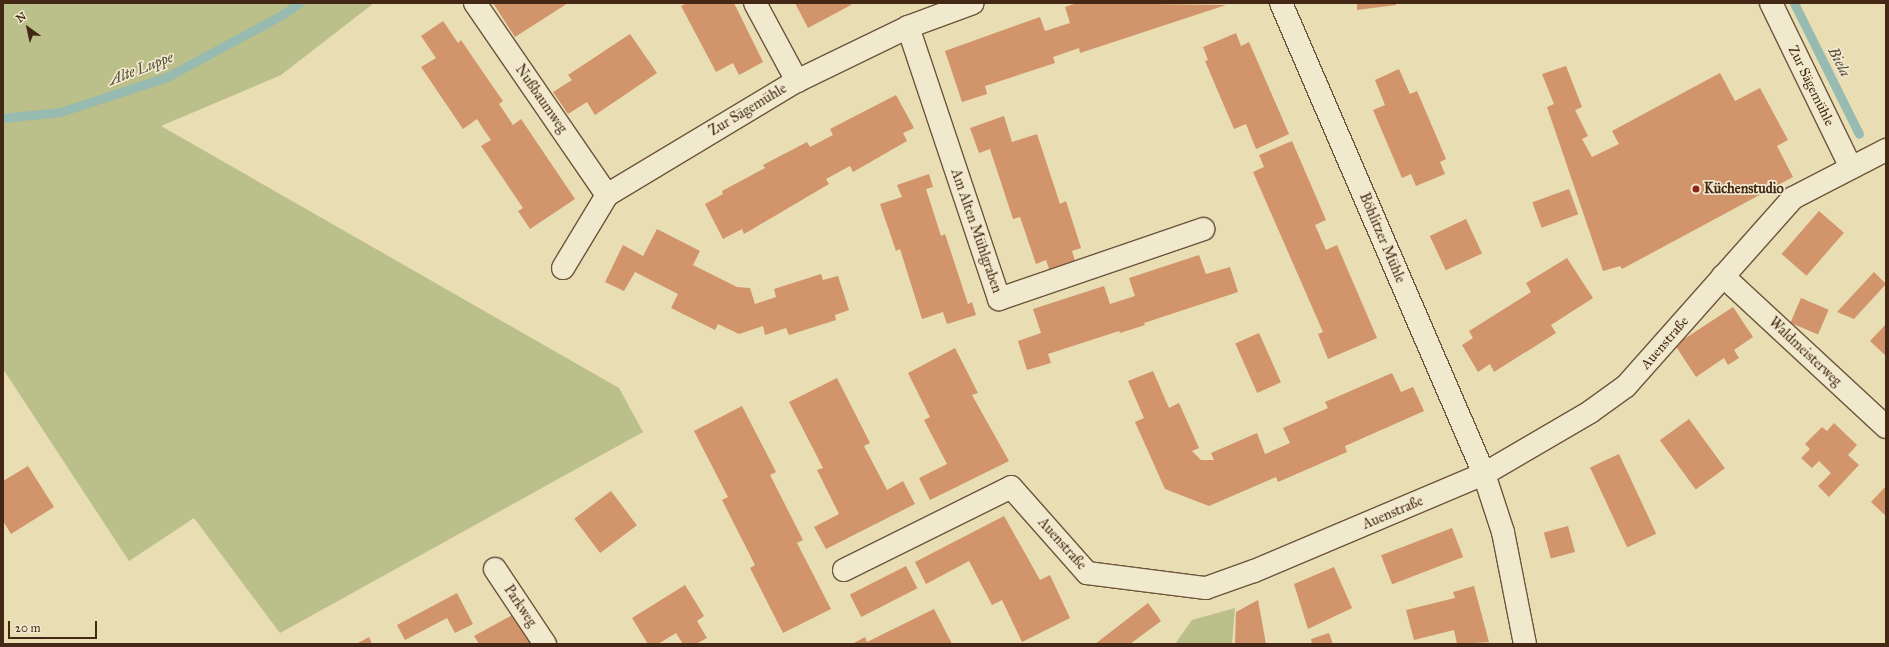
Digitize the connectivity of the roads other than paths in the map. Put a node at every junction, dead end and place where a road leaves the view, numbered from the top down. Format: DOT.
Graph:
graph roads {
  1 [pos="475,3"];
  2 [pos="756,3"];
  3 [pos="973,3"];
  4 [pos="1280,3"];
  5 [pos="1771,3"];
  6 [pos="908,27"];
  7 [pos="797,81"];
  8 [pos="1886,150"];
  9 [pos="1851,168"];
  10 [pos="607,195"];
  11 [pos="1203,229"];
  12 [pos="563,268"];
  13 [pos="1724,276"];
  14 [pos="1886,427"];
  15 [pos="1484,474"];
  16 [pos="495,569"];
  17 [pos="844,570"];
  18 [pos="545,644"];
  19 [pos="1525,644"];
  1 -- 10 [label="street, Nußbaumweg"];
  2 -- 7 [label="street"];
  3 -- 6 [label="street, Zur Sägemühle"];
  4 -- 15 [label="street, Böhlitzer Mühle"];
  5 -- 9 [label="street, Zur Sägemühle"];
  6 -- 7 [label="street, Zur Sägemühle"];
  6 -- 11 [label="street, Am Alten Mühlgraben"];
  7 -- 10 [label="street, Zur Sägemühle"];
  8 -- 9 [label="street, Auenstraße"];
  9 -- 13 [label="street, Auenstraße"];
  10 -- 12 [label="street, Zur Sägemühle"];
  13 -- 14 [label="street, Waldmeisterweg"];
  13 -- 15 [label="street, Auenstraße"];
  15 -- 17 [label="street, Auenstraße"];
  15 -- 19 [label="street, Böhlitzer Mühle"];
  16 -- 18 [label="street, Parkweg"];
}
